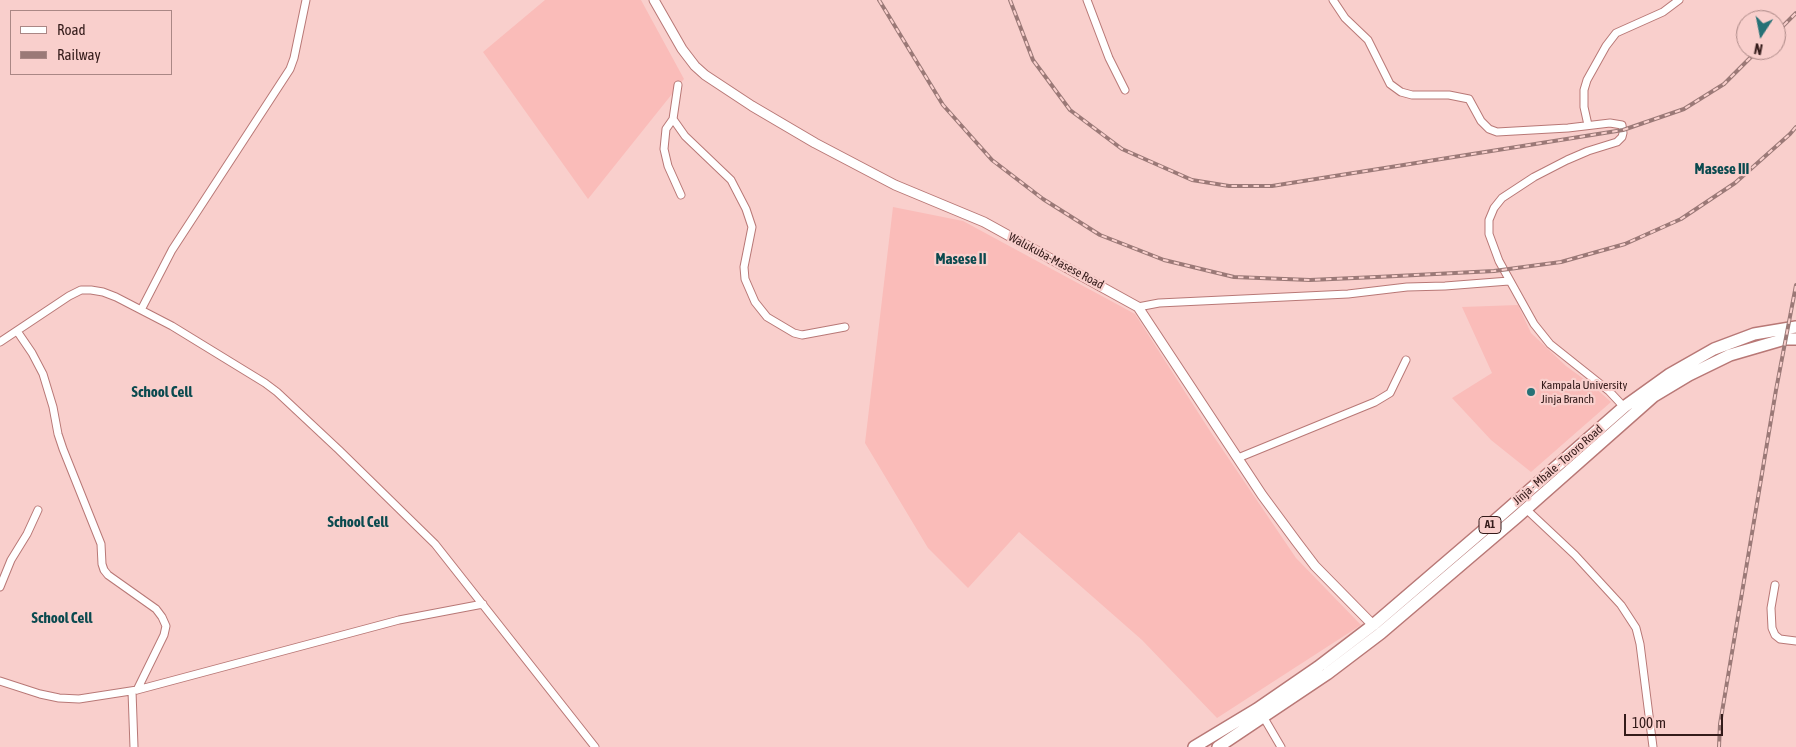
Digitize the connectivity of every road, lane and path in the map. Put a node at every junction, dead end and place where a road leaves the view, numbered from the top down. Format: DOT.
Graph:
graph roads {
  1 [pos="306,0"];
  2 [pos="654,0"];
  3 [pos="1087,0"];
  4 [pos="1333,0"];
  5 [pos="1679,0"];
  6 [pos="678,85"];
  7 [pos="1125,90"];
  8 [pos="673,119"];
  9 [pos="1588,125"];
  10 [pos="681,195"];
  11 [pos="1509,281"];
  12 [pos="1138,306"];
  13 [pos="140,310"];
  14 [pos="845,327"];
  15 [pos="1796,327"];
  16 [pos="16,331"];
  17 [pos="1796,339"];
  18 [pos="0,342"];
  19 [pos="1406,360"];
  20 [pos="1624,407"];
  21 [pos="1238,458"];
  22 [pos="1526,509"];
  23 [pos="38,510"];
  24 [pos="1775,585"];
  25 [pos="0,587"];
  26 [pos="483,604"];
  27 [pos="1373,624"];
  28 [pos="1796,641"];
  29 [pos="0,681"];
  30 [pos="135,691"];
  31 [pos="1264,718"];
  32 [pos="134,747"];
  33 [pos="595,747"];
  34 [pos="1194,747"];
  35 [pos="1218,747"];
  36 [pos="1282,747"];
  37 [pos="1653,747"];
  1 -- 13 [label="street"];
  2 -- 12 [label="street, Walukuba-Masese Road"];
  3 -- 7 [label="street"];
  4 -- 9 [label="street"];
  5 -- 9 [label="street"];
  6 -- 8 [label="street"];
  8 -- 10 [label="street"];
  8 -- 14 [label="street"];
  9 -- 11 [label="street"];
  11 -- 12 [label="street"];
  11 -- 20 [label="street"];
  12 -- 21 [label="street, Walukuba-Masese Road"];
  13 -- 16 [label="street"];
  13 -- 26 [label="street"];
  15 -- 20 [label="highway, Jinja - Mbale - Tororo Road / A1"];
  16 -- 18 [label="street"];
  16 -- 30 [label="street"];
  17 -- 22 [label="highway, Jinja - Mbale - Tororo Road / A1"];
  19 -- 21 [label="street"];
  20 -- 27 [label="highway, Jinja - Mbale - Tororo Road / A1"];
  21 -- 27 [label="street, Walukuba-Masese Road"];
  22 -- 31 [label="highway, Jinja - Mbale - Tororo Road / A1"];
  22 -- 37 [label="street"];
  23 -- 25 [label="street"];
  24 -- 28 [label="street"];
  26 -- 30 [label="street"];
  26 -- 33 [label="street"];
  27 -- 34 [label="highway, Jinja - Mbale - Tororo Road / A1"];
  29 -- 30 [label="street"];
  30 -- 32 [label="street"];
  31 -- 35 [label="highway, Jinja - Mbale - Tororo Road / A1"];
  31 -- 36 [label="street"];
}
